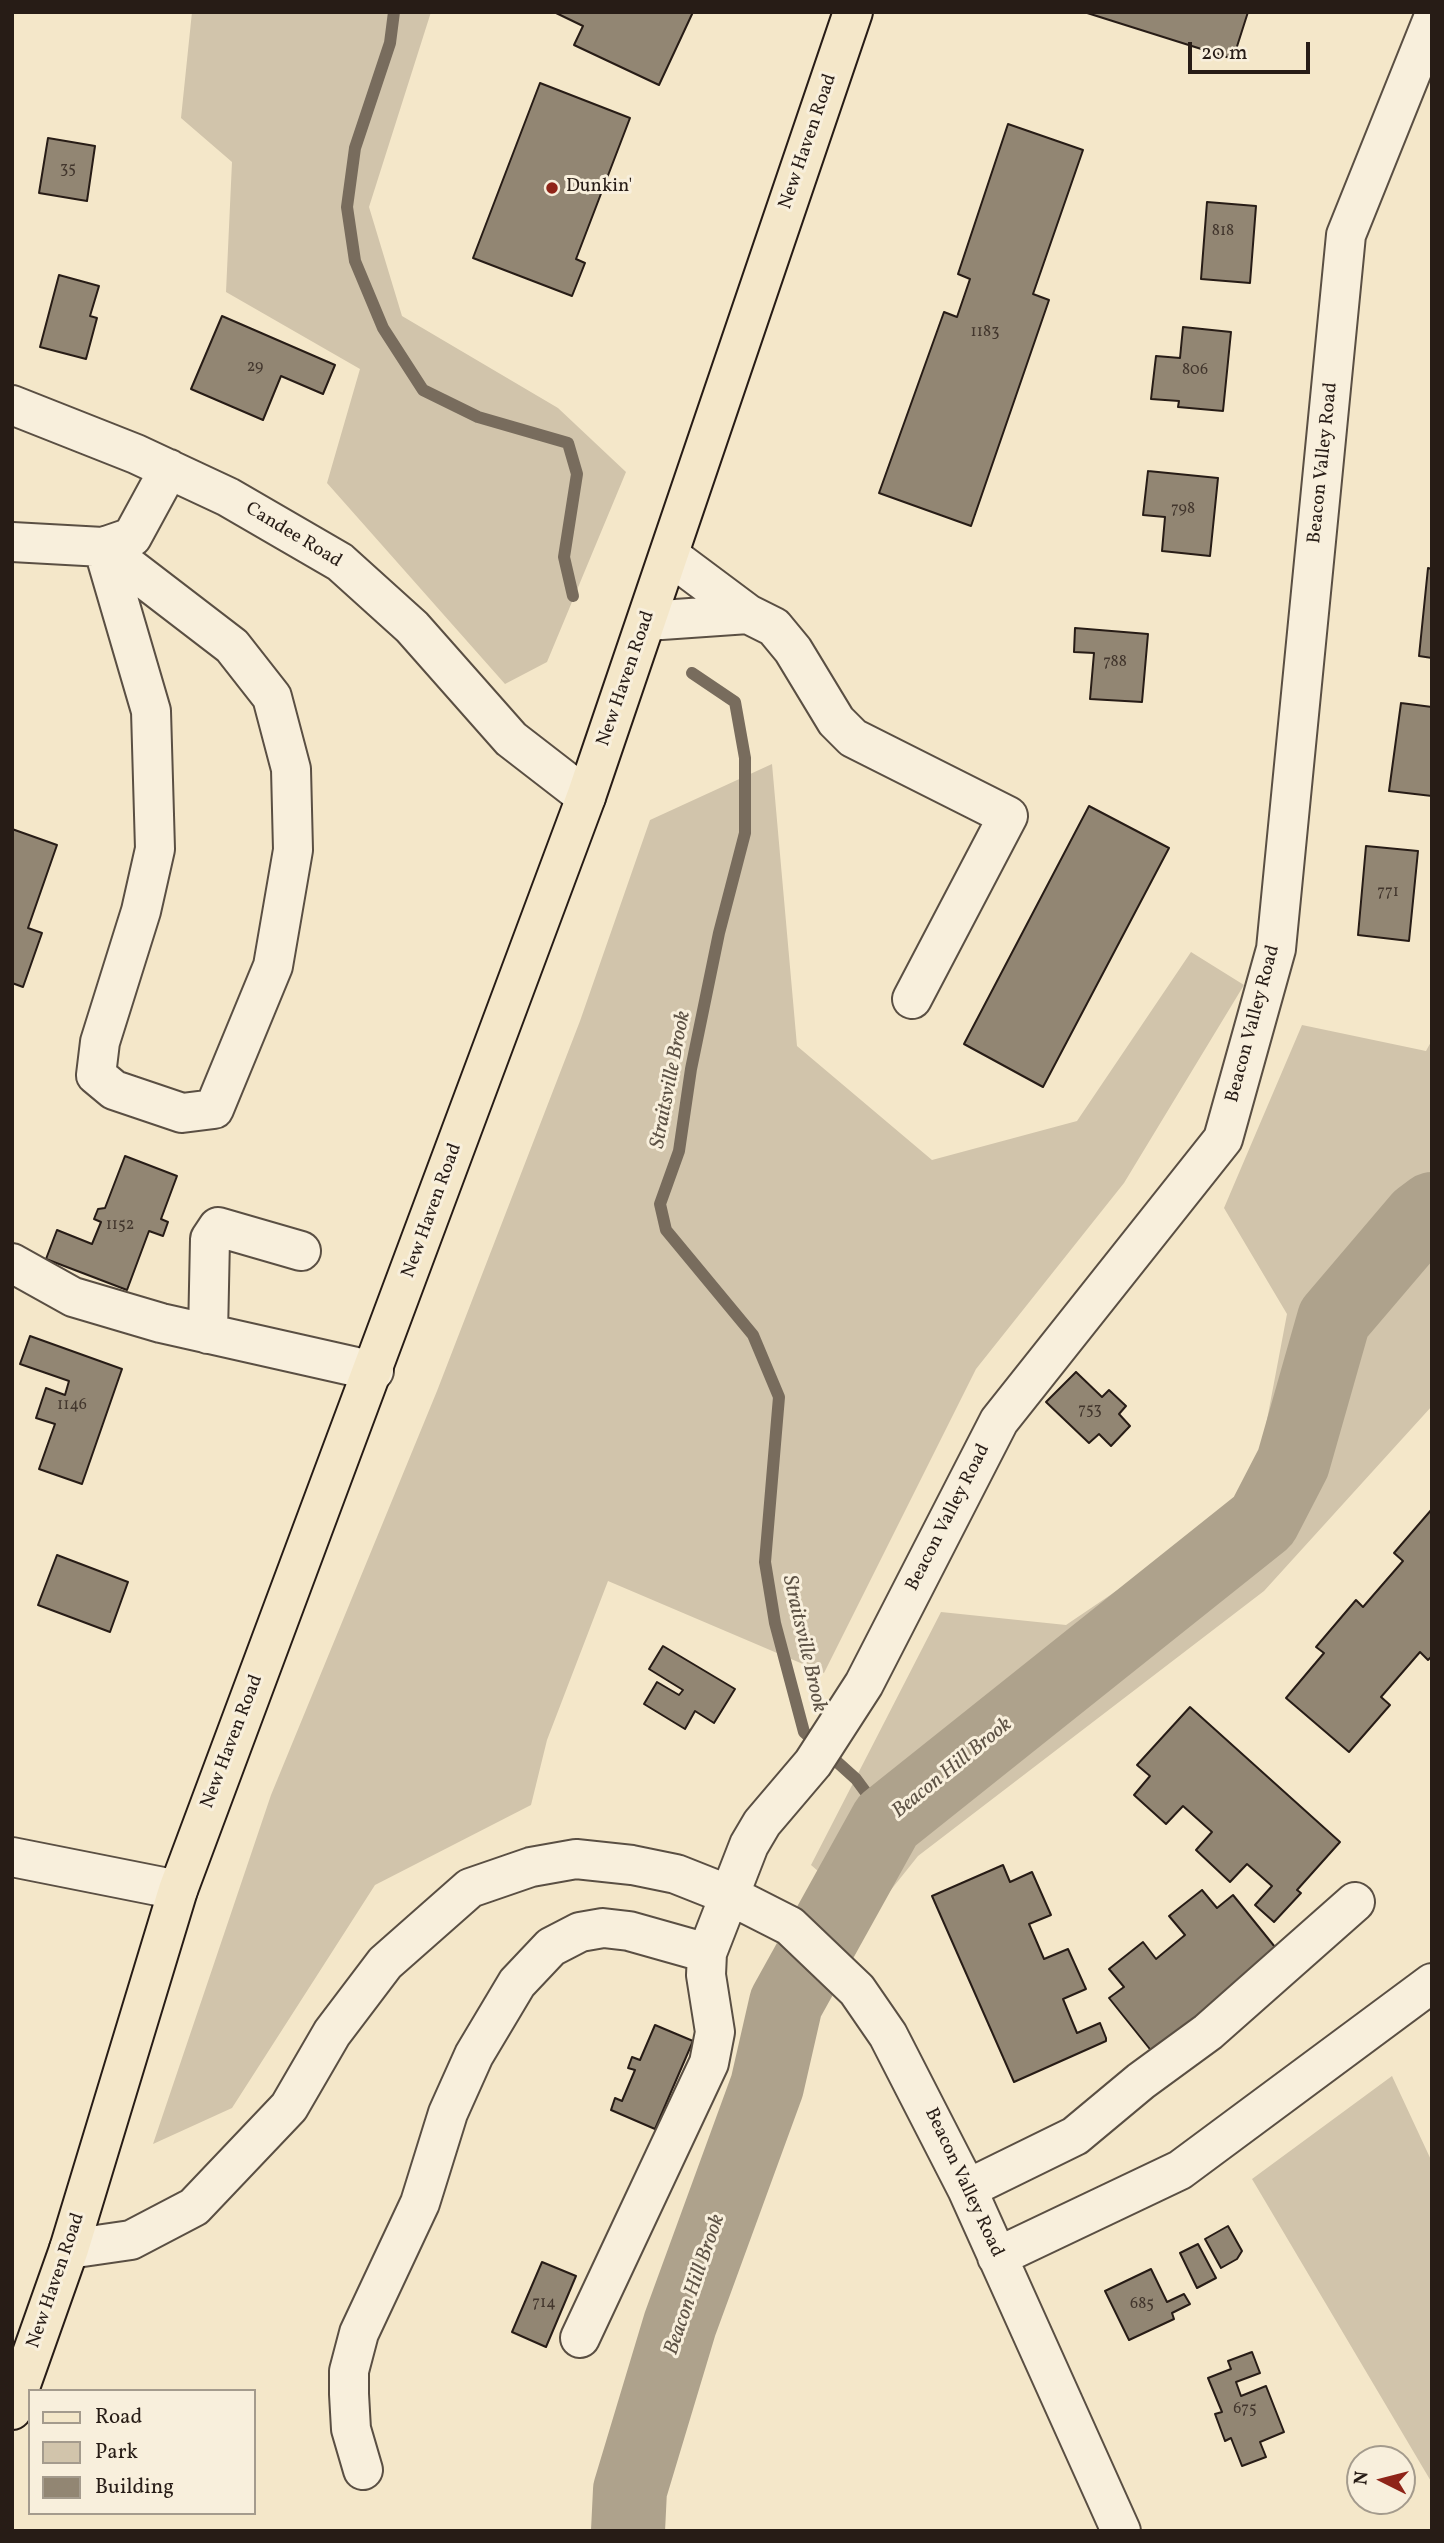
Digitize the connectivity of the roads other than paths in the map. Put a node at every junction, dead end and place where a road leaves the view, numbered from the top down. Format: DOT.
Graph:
graph roads {
  1 [pos="853,12"];
  2 [pos="1432,21"];
  3 [pos="12,405"];
  4 [pos="169,469"];
  5 [pos="12,542"];
  6 [pos="103,547"];
  7 [pos="669,555"];
  8 [pos="748,614"];
  9 [pos="647,621"];
  10 [pos="586,797"];
  11 [pos="912,999"];
  12 [pos="301,1251"];
  13 [pos="12,1263"];
  14 [pos="208,1334"];
  15 [pos="374,1371"];
  16 [pos="12,1857"];
  17 [pos="178,1890"];
  18 [pos="729,1895"];
  19 [pos="1355,1902"];
  20 [pos="706,1953"];
  21 [pos="1432,1983"];
  22 [pos="967,2189"];
  23 [pos="69,2249"];
  24 [pos="997,2257"];
  25 [pos="580,2338"];
  26 [pos="12,2410"];
  27 [pos="363,2470"];
  28 [pos="1121,2531"];
  1 -- 7 [label="main road, New Haven Road"];
  2 -- 18 [label="street, Beacon Valley Road"];
  3 -- 4 [label="street, Candee Road"];
  4 -- 6 [label="street"];
  4 -- 10 [label="street, Candee Road"];
  5 -- 6 [label="street"];
  6 -- 6 [label="street"];
  7 -- 8 [label="street"];
  7 -- 9 [label="main road, New Haven Road"];
  8 -- 9 [label="street"];
  8 -- 11 [label="street"];
  9 -- 10 [label="main road, New Haven Road"];
  10 -- 15 [label="main road, New Haven Road"];
  12 -- 14 [label="street"];
  13 -- 14 [label="street"];
  14 -- 15 [label="street"];
  15 -- 17 [label="main road, New Haven Road"];
  16 -- 17 [label="street"];
  17 -- 23 [label="main road, New Haven Road"];
  18 -- 20 [label="street"];
  18 -- 22 [label="street, Beacon Valley Road"];
  18 -- 23 [label="street, Beacon Valley Road"];
  19 -- 22 [label="street"];
  20 -- 25 [label="street"];
  20 -- 27 [label="street"];
  21 -- 24 [label="street"];
  22 -- 24 [label="street, Beacon Valley Road"];
  23 -- 26 [label="main road, New Haven Road"];
  24 -- 28 [label="street, Beacon Valley Road"];
}
